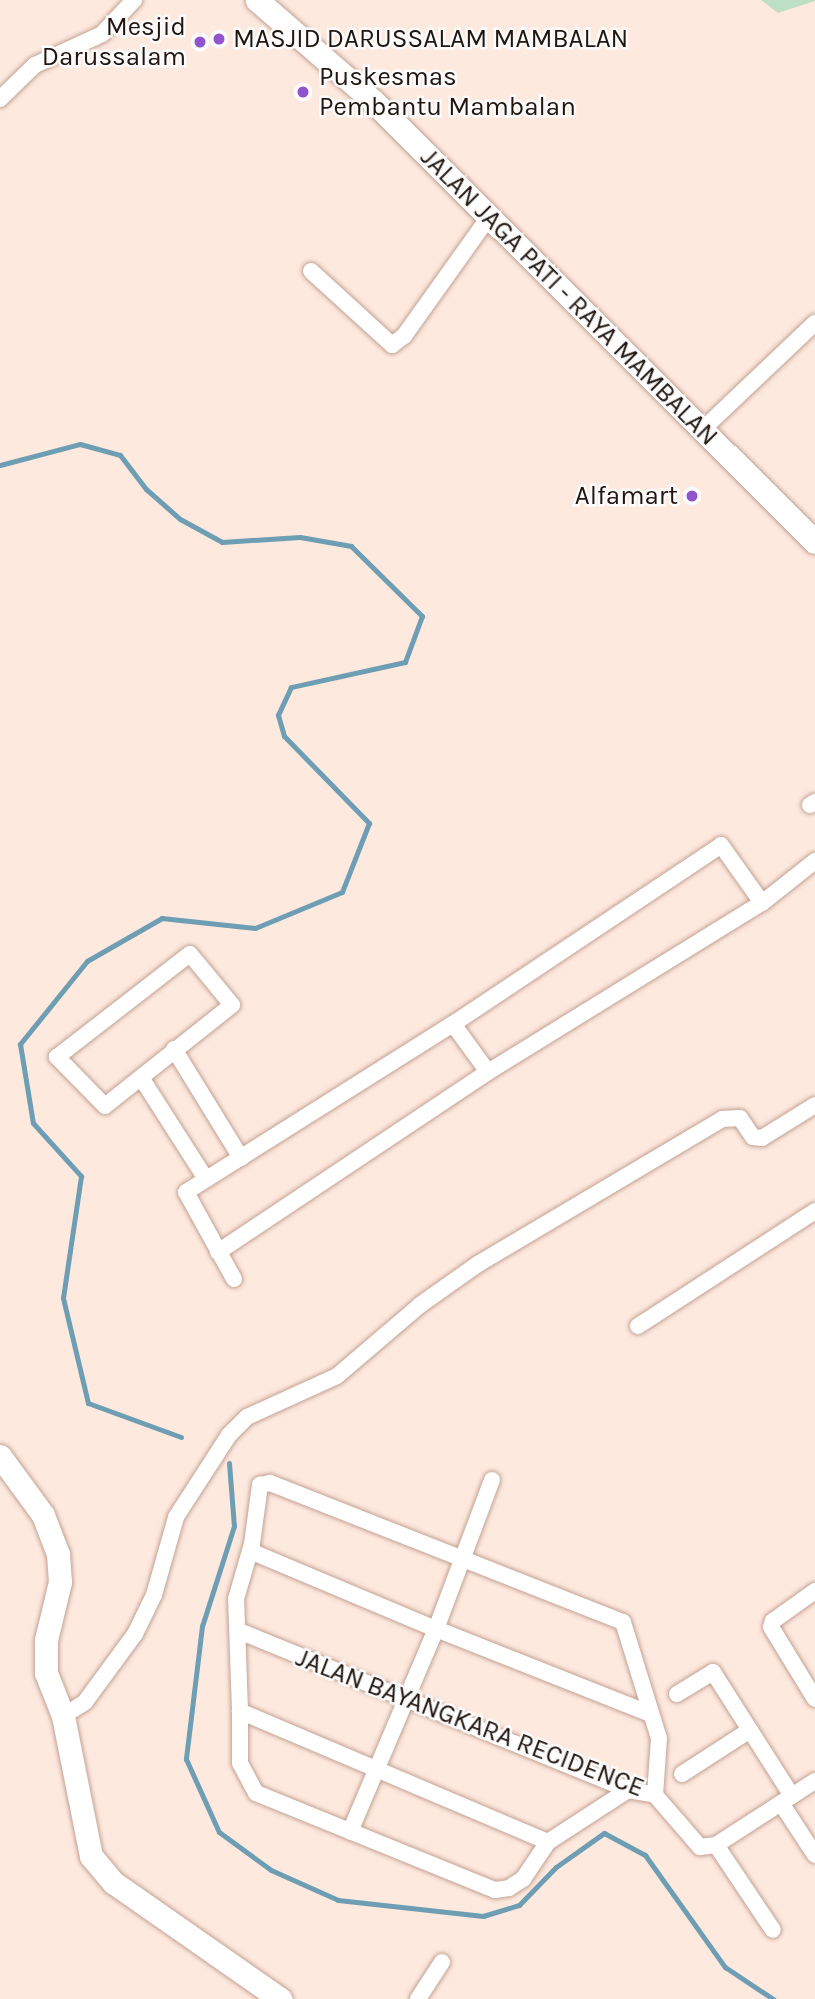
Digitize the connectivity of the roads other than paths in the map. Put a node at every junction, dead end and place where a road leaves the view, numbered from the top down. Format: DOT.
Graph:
graph roads {
  1 [pos="134,0"];
  2 [pos="257,0"];
  3 [pos="0,99"];
  4 [pos="489,217"];
  5 [pos="311,271"];
  6 [pos="815,323"];
  7 [pos="701,430"];
  8 [pos="815,542"];
  9 [pos="815,861"];
  10 [pos="762,903"];
  11 [pos="453,1024"];
  12 [pos="174,1049"];
  13 [pos="488,1072"];
  14 [pos="142,1079"];
  15 [pos="815,1105"];
  16 [pos="241,1157"];
  17 [pos="206,1179"];
  18 [pos="815,1211"];
  19 [pos="218,1252"];
  20 [pos="234,1279"];
  21 [pos="638,1326"];
  22 [pos="0,1456"];
  23 [pos="492,1480"];
  24 [pos="250,1551"];
  25 [pos="461,1561"];
  26 [pos="815,1591"];
  27 [pos="436,1629"];
  28 [pos="239,1631"];
  29 [pos="677,1694"];
  30 [pos="815,1699"];
  31 [pos="405,1701"];
  32 [pos="240,1711"];
  33 [pos="651,1714"];
  34 [pos="63,1717"];
  35 [pos="750,1730"];
  36 [pos="376,1768"];
  37 [pos="682,1774"];
  38 [pos="815,1781"];
  39 [pos="628,1790"];
  40 [pos="655,1795"];
  41 [pos="786,1799"];
  42 [pos="350,1832"];
  43 [pos="548,1842"];
  44 [pos="716,1844"];
  45 [pos="815,1854"];
  46 [pos="773,1930"];
  47 [pos="442,1962"];
  48 [pos="280,1999"];
  49 [pos="418,1999"];
  1 -- 3 [label="street"];
  2 -- 4 [label="street, JALAN JAGA PATI - RAYA MAMBALAN"];
  4 -- 5 [label="street"];
  4 -- 7 [label="street, JALAN JAGA PATI - RAYA MAMBALAN"];
  6 -- 7 [label="street"];
  7 -- 8 [label="street, JALAN JAGA PATI - RAYA MAMBALAN"];
  9 -- 10 [label="street"];
  10 -- 11 [label="street"];
  10 -- 13 [label="street"];
  11 -- 13 [label="street"];
  11 -- 16 [label="street"];
  12 -- 14 [label="street"];
  12 -- 14 [label="street"];
  12 -- 16 [label="street"];
  13 -- 19 [label="street"];
  14 -- 17 [label="street"];
  15 -- 34 [label="street"];
  16 -- 17 [label="street"];
  17 -- 19 [label="street"];
  18 -- 21 [label="street"];
  19 -- 20 [label="street"];
  22 -- 34 [label="street"];
  23 -- 25 [label="street"];
  24 -- 25 [label="street"];
  24 -- 27 [label="street"];
  24 -- 28 [label="street"];
  25 -- 27 [label="street"];
  25 -- 33 [label="street"];
  26 -- 30 [label="street"];
  27 -- 31 [label="street"];
  27 -- 33 [label="street"];
  28 -- 31 [label="street, JALAN BAYANGKARA RECIDENCE"];
  28 -- 32 [label="street"];
  29 -- 35 [label="street"];
  31 -- 36 [label="street"];
  31 -- 39 [label="street, JALAN BAYANGKARA RECIDENCE"];
  32 -- 36 [label="street"];
  32 -- 42 [label="street"];
  33 -- 40 [label="street"];
  34 -- 48 [label="street"];
  35 -- 37 [label="street"];
  35 -- 41 [label="street"];
  36 -- 42 [label="street"];
  36 -- 43 [label="street"];
  38 -- 41 [label="street"];
  39 -- 40 [label="street, JALAN BAYANGKARA RECIDENCE"];
  39 -- 43 [label="street"];
  40 -- 44 [label="street, JALAN BAYANGKARA RECIDENCE"];
  41 -- 44 [label="street"];
  41 -- 45 [label="street"];
  42 -- 43 [label="street"];
  44 -- 46 [label="street"];
  47 -- 49 [label="street"];
}
